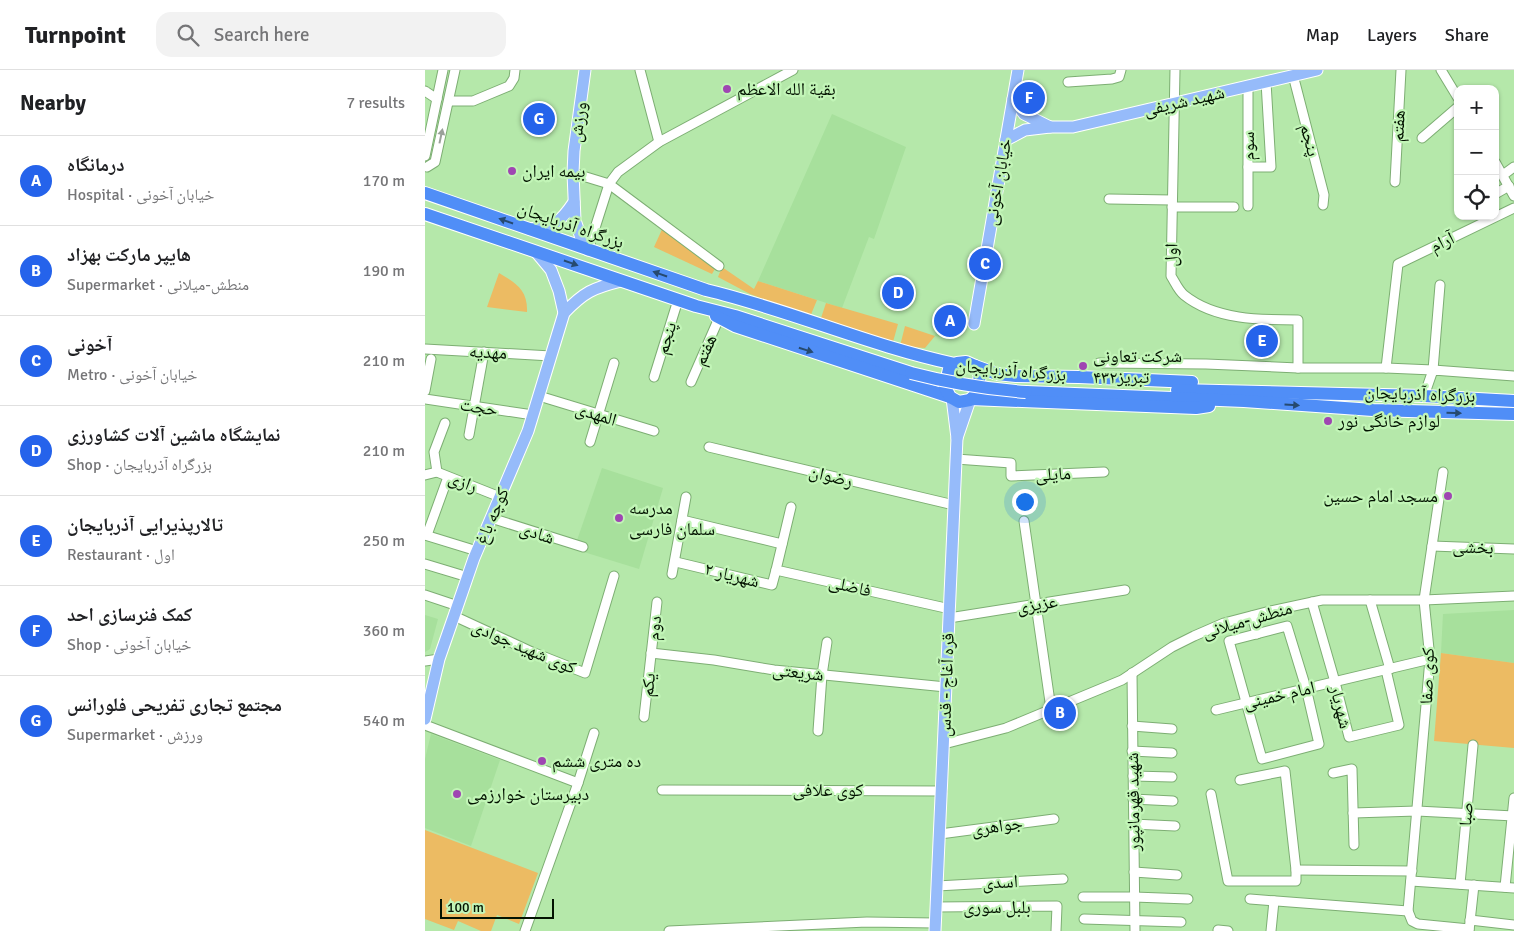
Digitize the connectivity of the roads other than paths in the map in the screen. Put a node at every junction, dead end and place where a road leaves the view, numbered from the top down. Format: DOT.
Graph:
graph roads {
  1 [pos="443,70"];
  2 [pos="455,70"];
  3 [pos="515,70"];
  4 [pos="585,70"];
  5 [pos="640,70"];
  6 [pos="793,70"];
  7 [pos="1019,70"];
  8 [pos="1121,70"];
  9 [pos="1175,70"];
  10 [pos="1317,70"];
  11 [pos="1401,70"];
  12 [pos="1441,70"];
  13 [pos="1293,76"];
  14 [pos="1068,82"];
  15 [pos="1266,82"];
  16 [pos="1248,86"];
  17 [pos="425,91"];
  18 [pos="1454,91"];
  19 [pos="437,99"];
  20 [pos="1013,99"];
  21 [pos="449,101"];
  22 [pos="1173,103"];
  23 [pos="1454,110"];
  24 [pos="1050,128"];
  25 [pos="1422,138"];
  26 [pos="1005,140"];
  27 [pos="659,142"];
  28 [pos="425,156"];
  29 [pos="1514,166"];
  30 [pos="1248,167"];
  31 [pos="426,168"];
  32 [pos="1499,168"];
  33 [pos="573,173"];
  34 [pos="1503,175"];
  35 [pos="1395,182"];
  36 [pos="609,184"];
  37 [pos="1509,186"];
  38 [pos="1499,192"];
  39 [pos="425,193"];
  40 [pos="1514,196"];
  41 [pos="1109,199"];
  42 [pos="574,202"];
  43 [pos="1172,204"];
  44 [pos="1248,206"];
  45 [pos="1323,206"];
  46 [pos="1234,207"];
  47 [pos="1514,208"];
  48 [pos="425,214"];
  49 [pos="529,229"];
  50 [pos="588,250"];
  51 [pos="536,252"];
  52 [pos="719,266"];
  53 [pos="621,281"];
  54 [pos="1440,284"];
  55 [pos="678,300"];
  56 [pos="696,306"];
  57 [pos="564,313"];
  58 [pos="719,318"];
  59 [pos="974,324"];
  60 [pos="425,349"];
  61 [pos="484,352"];
  62 [pos="551,356"];
  63 [pos="431,360"];
  64 [pos="614,363"];
  65 [pos="1099,363"];
  66 [pos="955,364"];
  67 [pos="975,366"];
  68 [pos="1298,368"];
  69 [pos="1386,368"];
  70 [pos="913,370"];
  71 [pos="1433,370"];
  72 [pos="1513,374"];
  73 [pos="1016,376"];
  74 [pos="654,377"];
  75 [pos="691,382"];
  76 [pos="425,391"];
  77 [pos="539,396"];
  78 [pos="1246,396"];
  79 [pos="1424,396"];
  80 [pos="951,397"];
  81 [pos="425,399"];
  82 [pos="971,400"];
  83 [pos="1511,400"];
  84 [pos="1014,402"];
  85 [pos="474,406"];
  86 [pos="598,414"];
  87 [pos="533,415"];
  88 [pos="1511,415"];
  89 [pos="445,423"];
  90 [pos="654,431"];
  91 [pos="469,435"];
  92 [pos="957,438"];
  93 [pos="589,442"];
  94 [pos="709,447"];
  95 [pos="430,451"];
  96 [pos="956,459"];
  97 [pos="437,472"];
  98 [pos="1104,472"];
  99 [pos="1443,472"];
  100 [pos="425,475"];
  101 [pos="448,477"];
  102 [pos="500,497"];
  103 [pos="686,497"];
  104 [pos="954,505"];
  105 [pos="791,507"];
  106 [pos="491,518"];
  107 [pos="682,520"];
  108 [pos="1024,521"];
  109 [pos="426,535"];
  110 [pos="782,544"];
  111 [pos="1432,546"];
  112 [pos="583,547"];
  113 [pos="1514,549"];
  114 [pos="477,551"];
  115 [pos="676,562"];
  116 [pos="425,564"];
  117 [pos="776,570"];
  118 [pos="672,574"];
  119 [pos="614,576"];
  120 [pos="468,577"];
  121 [pos="1125,590"];
  122 [pos="425,595"];
  123 [pos="1514,596"];
  124 [pos="1370,600"];
  125 [pos="1424,600"];
  126 [pos="657,602"];
  127 [pos="1312,602"];
  128 [pos="1036,604"];
  129 [pos="456,611"];
  130 [pos="950,613"];
  131 [pos="1253,616"];
  132 [pos="1257,634"];
  133 [pos="827,642"];
  134 [pos="651,653"];
  135 [pos="439,659"];
  136 [pos="1430,659"];
  137 [pos="425,661"];
  138 [pos="1388,669"];
  139 [pos="1132,673"];
  140 [pos="822,675"];
  141 [pos="1335,682"];
  142 [pos="946,687"];
  143 [pos="1305,688"];
  144 [pos="1246,702"];
  145 [pos="1051,709"];
  146 [pos="1216,710"];
  147 [pos="644,717"];
  148 [pos="425,719"];
  149 [pos="425,725"];
  150 [pos="1132,726"];
  151 [pos="1172,729"];
  152 [pos="818,731"];
  153 [pos="595,733"];
  154 [pos="944,744"];
  155 [pos="1473,744"];
  156 [pos="1132,751"];
  157 [pos="1172,753"];
  158 [pos="1333,773"];
  159 [pos="1133,776"];
  160 [pos="1172,777"];
  161 [pos="1240,780"];
  162 [pos="578,782"];
  163 [pos="662,790"];
  164 [pos="942,791"];
  165 [pos="1211,794"];
  166 [pos="1514,798"];
  167 [pos="1133,799"];
  168 [pos="1173,801"];
  169 [pos="1417,811"];
  170 [pos="1353,813"];
  171 [pos="1467,814"];
  172 [pos="1513,816"];
  173 [pos="1054,819"];
  174 [pos="1133,824"];
  175 [pos="1175,826"];
  176 [pos="940,834"];
  177 [pos="1354,845"];
  178 [pos="1296,870"];
  179 [pos="1134,872"];
  180 [pos="1177,875"];
  181 [pos="1411,876"];
  182 [pos="1063,879"];
  183 [pos="1460,884"];
  184 [pos="1474,885"];
  185 [pos="937,886"];
  186 [pos="1509,888"];
  187 [pos="1083,897"];
  188 [pos="1134,897"];
  189 [pos="1188,899"];
  190 [pos="1250,899"];
  191 [pos="1274,901"];
  192 [pos="936,907"];
  193 [pos="1408,907"];
  194 [pos="1084,919"];
  195 [pos="1135,921"];
  196 [pos="1181,922"];
  197 [pos="1514,925"];
  198 [pos="935,927"];
  199 [pos="1470,927"];
  200 [pos="1417,928"];
  201 [pos="1218,930"];
  202 [pos="525,931"];
  203 [pos="669,931"];
  204 [pos="1056,931"];
  205 [pos="1135,931"];
  206 [pos="1228,931"];
  207 [pos="1271,931"];
  1 -- 19 [label="street"];
  2 -- 21 [label="street"];
  3 -- 21 [label="street"];
  4 -- 33 [label="main road, ورزش"];
  5 -- 27 [label="street"];
  6 -- 27 [label="street"];
  7 -- 20 [label="main road, خیابان آخونی"];
  8 -- 14 [label="street"];
  9 -- 22 [label="street"];
  10 -- 13 [label="main road, شهید شریفی"];
  11 -- 35 [label="street, هفتم"];
  12 -- 18 [label="street"];
  13 -- 15 [label="main road, شهید شریفی"];
  13 -- 45 [label="street, پنجم"];
  15 -- 16 [label="main road, شهید شریفی"];
  15 -- 30 [label="street"];
  16 -- 22 [label="main road, شهید شریفی"];
  16 -- 30 [label="street, سوم"];
  17 -- 19 [label="street"];
  19 -- 28 [label="street"];
  20 -- 24 [label="main road"];
  20 -- 26 [label="main road, خیابان آخونی"];
  31 -- 21 [label="street, one-way"];
  22 -- 24 [label="main road, شهید شریفی"];
  22 -- 43 [label="street, اول"];
  23 -- 25 [label="street"];
  24 -- 26 [label="main road, شهید شریفی"];
  26 -- 59 [label="main road, خیابان آخونی"];
  27 -- 36 [label="street"];
  29 -- 34 [label="street"];
  30 -- 44 [label="street, سوم"];
  32 -- 34 [label="street"];
  33 -- 36 [label="street"];
  33 -- 42 [label="main road, ورزش"];
  34 -- 37 [label="street"];
  36 -- 50 [label="street"];
  36 -- 52 [label="street"];
  37 -- 38 [label="street"];
  37 -- 40 [label="street"];
  49 -- 39 [label="highway, بزرگراه آذربایجان, one-way"];
  41 -- 43 [label="street"];
  42 -- 49 [label="main road"];
  42 -- 50 [label="main road, ورزش"];
  43 -- 46 [label="street"];
  43 -- 68 [label="street, اول"];
  47 -- 69 [label="street, آرام"];
  48 -- 51 [label="highway, بزرگراه آذربایجان"];
  49 -- 50 [label="highway, بزرگراه آذربایجان"];
  70 -- 50 [label="highway, بزرگراه آذربایجان, one-way"];
  51 -- 53 [label="highway, بزرگراه آذربایجان, one-way"];
  51 -- 57 [label="main road"];
  53 -- 55 [label="highway, بزرگراه آذربایجان"];
  53 -- 57 [label="main road"];
  54 -- 71 [label="street"];
  55 -- 56 [label="highway, بزرگراه آذربایجان"];
  55 -- 74 [label="street, پنجم"];
  56 -- 58 [label="highway, بزرگراه آذربایجان"];
  56 -- 70 [label="highway, بزرگراه آذربایجان"];
  57 -- 62 [label="main road, کوچه باغ"];
  58 -- 70 [label="highway, بزرگراه آذربایجان, one-way"];
  58 -- 75 [label="street, هفتم"];
  60 -- 61 [label="street, مهدیه"];
  61 -- 62 [label="street, مهدیه"];
  61 -- 85 [label="street"];
  62 -- 77 [label="main road, کوچه باغ"];
  63 -- 76 [label="street"];
  64 -- 86 [label="street"];
  65 -- 68 [label="street"];
  66 -- 67 [label="highway"];
  66 -- 70 [label="highway, بزرگراه آذربایجان"];
  66 -- 80 [label="highway"];
  67 -- 73 [label="highway, بزرگراه آذربایجان"];
  67 -- 82 [label="highway"];
  68 -- 69 [label="street"];
  69 -- 71 [label="street"];
  70 -- 78 [label="highway, بزرگراه آذربایجان"];
  70 -- 80 [label="highway, بزرگراه آذربایجان"];
  71 -- 72 [label="street"];
  71 -- 79 [label="street"];
  73 -- 78 [label="highway, بزرگراه آذربایجان"];
  73 -- 84 [label="highway"];
  77 -- 86 [label="street, المهدی"];
  77 -- 87 [label="main road, کوچه باغ"];
  78 -- 79 [label="highway, بزرگراه آذربایجان"];
  78 -- 84 [label="highway, بزرگراه آذربایجان"];
  78 -- 88 [label="highway, بزرگراه آذربایجان, one-way"];
  79 -- 83 [label="highway, بزرگراه آذربایجان"];
  80 -- 82 [label="highway"];
  80 -- 92 [label="main road"];
  81 -- 85 [label="street, حجت"];
  82 -- 84 [label="highway, بزرگراه آذربایجان"];
  82 -- 92 [label="main road"];
  85 -- 87 [label="street, حجت"];
  85 -- 91 [label="street"];
  86 -- 90 [label="street, المهدی"];
  86 -- 93 [label="street"];
  87 -- 102 [label="main road, کوچه باغ"];
  89 -- 95 [label="street"];
  92 -- 96 [label="main road, قره آغاج - قدس"];
  94 -- 104 [label="street, رضوان"];
  95 -- 97 [label="street"];
  96 -- 98 [label="street, مایلی"];
  96 -- 104 [label="main road, قره آغاج - قدس"];
  97 -- 100 [label="street, رازی"];
  97 -- 101 [label="street, رازی"];
  99 -- 111 [label="street, کوی صفا"];
  101 -- 102 [label="street, رازی"];
  101 -- 109 [label="street"];
  102 -- 106 [label="main road, کوچه باغ"];
  103 -- 107 [label="street"];
  104 -- 130 [label="main road, قره آغاج - قدس"];
  105 -- 110 [label="street"];
  106 -- 112 [label="street, شادی"];
  106 -- 114 [label="main road, کوچه باغ"];
  107 -- 110 [label="street"];
  107 -- 115 [label="street"];
  108 -- 128 [label="street"];
  109 -- 114 [label="street"];
  110 -- 117 [label="street"];
  111 -- 113 [label="street, بخشی"];
  111 -- 125 [label="street, کوی صفا"];
  114 -- 120 [label="main road, کوچه باغ"];
  115 -- 117 [label="street, شهریار ۲"];
  115 -- 118 [label="street"];
  116 -- 120 [label="street"];
  117 -- 130 [label="street, فاضلی"];
  119 -- 129 [label="street, کوی شهید جوادی"];
  120 -- 129 [label="main road, کوچه باغ"];
  121 -- 128 [label="street, عزیزی"];
  122 -- 129 [label="street"];
  123 -- 125 [label="street, منطش-میلانی"];
  124 -- 125 [label="street, منطش-میلانی"];
  124 -- 127 [label="street, منطش-میلانی"];
  124 -- 138 [label="street"];
  125 -- 136 [label="street, کوی صفا"];
  126 -- 134 [label="street, دوم"];
  127 -- 131 [label="street, منطش-میلانی"];
  127 -- 141 [label="street, شهریار"];
  128 -- 130 [label="street, عزیزی"];
  128 -- 145 [label="street"];
  129 -- 135 [label="main road, کوچه باغ"];
  130 -- 142 [label="main road, قره آغاج - قدس"];
  131 -- 132 [label="street"];
  131 -- 139 [label="street, منطش-میلانی"];
  132 -- 143 [label="street"];
  132 -- 144 [label="street"];
  133 -- 140 [label="street"];
  134 -- 140 [label="street, شریعتی"];
  134 -- 147 [label="street, یکم"];
  135 -- 137 [label="street"];
  135 -- 148 [label="main road, کوچه باغ"];
  136 -- 138 [label="street, امام خمینی"];
  136 -- 169 [label="street, کوی صفا"];
  138 -- 141 [label="street, امام خمینی"];
  138 -- 141 [label="street, شهریار"];
  139 -- 145 [label="street, منطش-میلانی"];
  139 -- 150 [label="street, شهید قهرمانپور"];
  140 -- 142 [label="street, شریعتی"];
  140 -- 152 [label="street"];
  141 -- 143 [label="street, امام خمینی"];
  142 -- 154 [label="main road, قره آغاج - قدس"];
  143 -- 144 [label="street, امام خمینی"];
  143 -- 144 [label="street"];
  144 -- 146 [label="street, امام خمینی"];
  145 -- 154 [label="street, منطش-میلانی"];
  149 -- 162 [label="street"];
  150 -- 151 [label="street"];
  150 -- 156 [label="street, شهید قهرمانپور"];
  153 -- 162 [label="street"];
  154 -- 164 [label="main road, قره آغاج - قدس"];
  155 -- 171 [label="street, صبا"];
  156 -- 157 [label="street"];
  156 -- 159 [label="street, شهید قهرمانپور"];
  158 -- 170 [label="street"];
  159 -- 160 [label="street"];
  159 -- 167 [label="street, شهید قهرمانپور"];
  161 -- 178 [label="street"];
  162 -- 202 [label="street"];
  163 -- 164 [label="street, کوی علافی"];
  164 -- 176 [label="main road, قره آغاج - قدس"];
  165 -- 178 [label="street"];
  166 -- 172 [label="street"];
  167 -- 168 [label="street"];
  167 -- 174 [label="street, شهید قهرمانپور"];
  169 -- 170 [label="street"];
  169 -- 171 [label="street"];
  169 -- 181 [label="street, کوی صفا"];
  170 -- 177 [label="street"];
  171 -- 172 [label="street"];
  171 -- 183 [label="street, صبا"];
  172 -- 186 [label="street"];
  173 -- 176 [label="street, جواهری"];
  174 -- 175 [label="street"];
  174 -- 179 [label="street, شهید قهرمانپور"];
  176 -- 185 [label="main road, قره آغاج - قدس"];
  178 -- 181 [label="street"];
  179 -- 180 [label="street"];
  179 -- 188 [label="street, شهید قهرمانپور"];
  181 -- 183 [label="street"];
  181 -- 193 [label="street, کوی صفا"];
  182 -- 185 [label="street, اسدی"];
  183 -- 184 [label="street"];
  184 -- 186 [label="street"];
  184 -- 199 [label="street"];
  185 -- 192 [label="main road, قره آغاج - قدس"];
  187 -- 188 [label="street"];
  188 -- 189 [label="street"];
  188 -- 195 [label="street, شهید قهرمانپور"];
  190 -- 191 [label="street"];
  191 -- 193 [label="street"];
  191 -- 207 [label="street"];
  192 -- 198 [label="main road, قره آغاج - قدس"];
  192 -- 204 [label="street, بلبل سوری"];
  193 -- 200 [label="street"];
  194 -- 195 [label="street"];
  195 -- 196 [label="street"];
  195 -- 205 [label="street, شهید قهرمانپور"];
  197 -- 199 [label="street"];
  198 -- 203 [label="street"];
  199 -- 200 [label="street"];
  201 -- 206 [label="street"];
}
